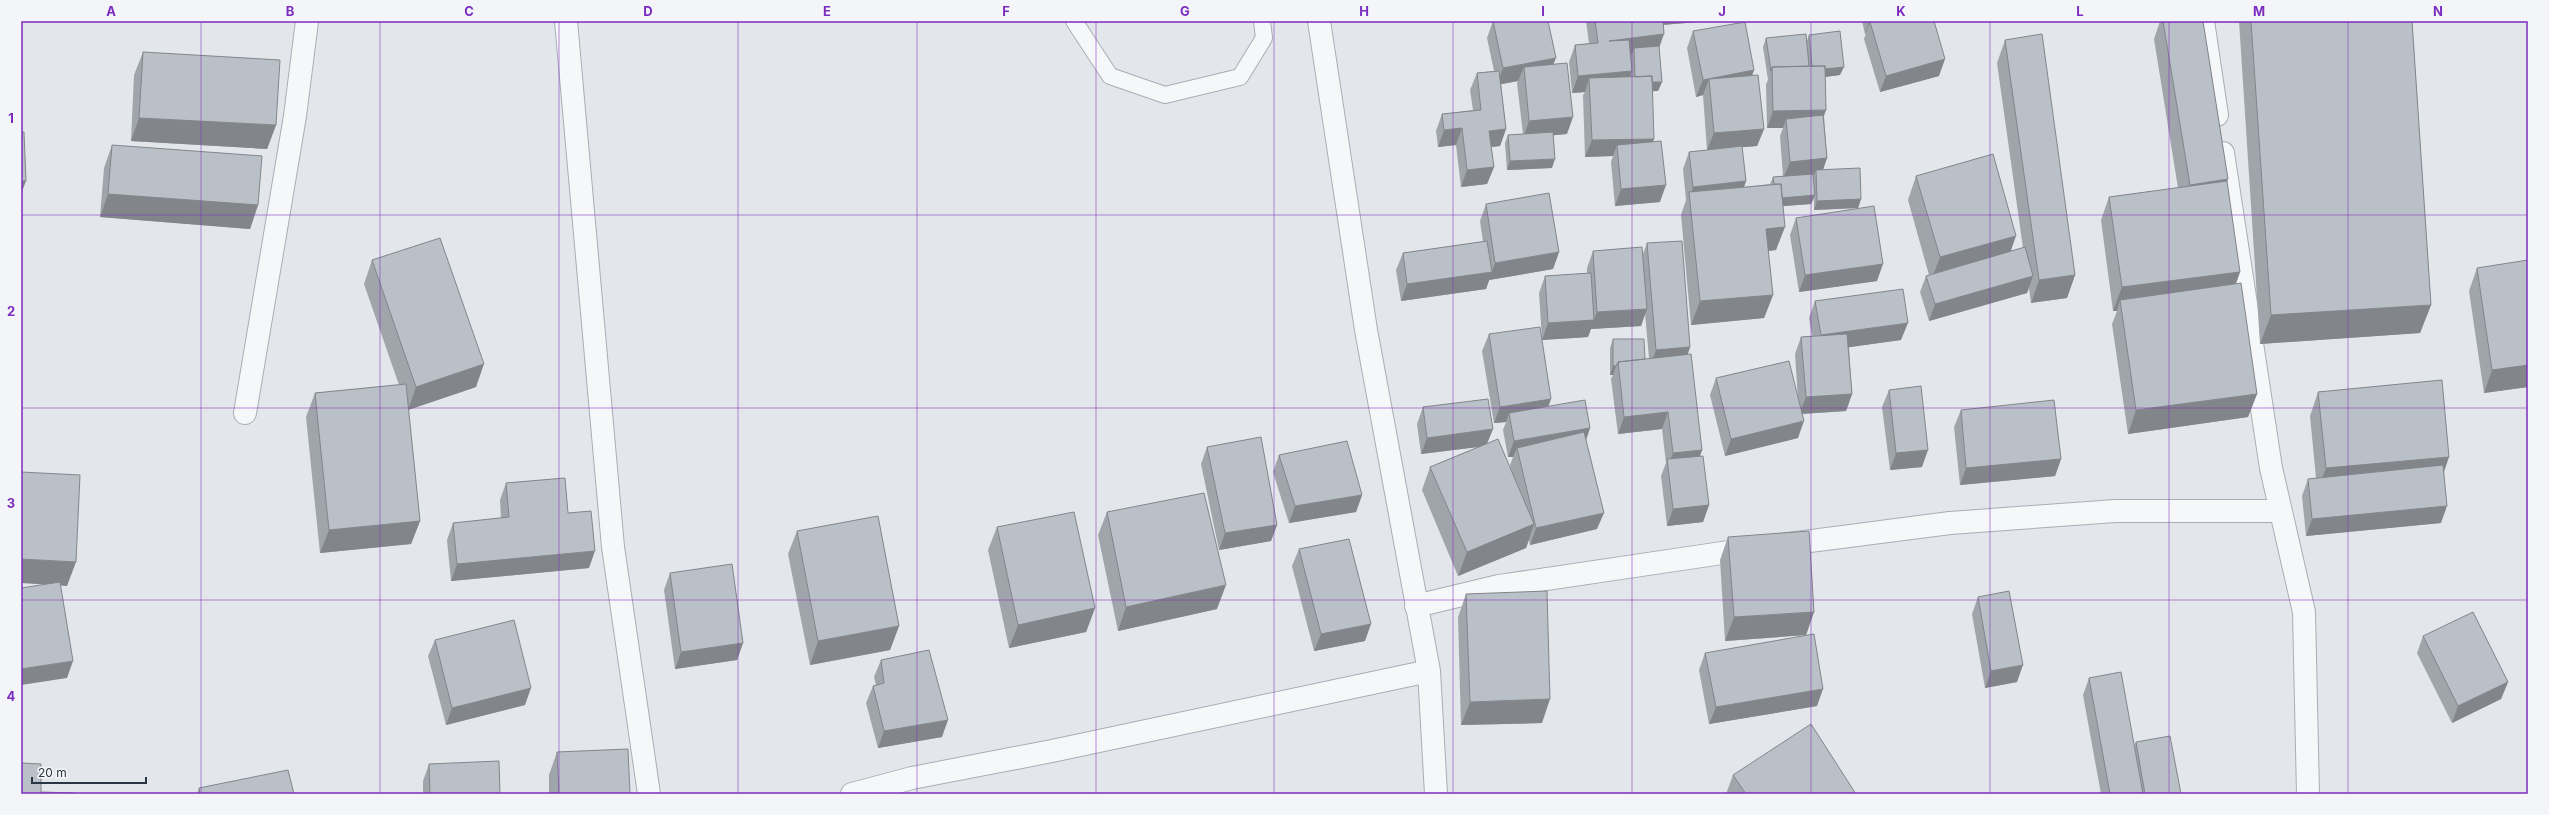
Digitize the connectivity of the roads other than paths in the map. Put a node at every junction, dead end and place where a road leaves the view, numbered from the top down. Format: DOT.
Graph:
graph roads {
  1 [pos="307,21"];
  2 [pos="566,21"];
  3 [pos="1074,21"];
  4 [pos="1262,21"];
  5 [pos="1319,21"];
  6 [pos="2203,21"];
  7 [pos="245,413"];
  8 [pos="2281,511"];
  9 [pos="1416,606"];
  10 [pos="1429,671"];
  11 [pos="649,794"];
  12 [pos="852,794"];
  13 [pos="1436,794"];
  14 [pos="2308,794"];
  1 -- 7 [label="street"];
  2 -- 11 [label="street"];
  3 -- 4 [label="lane"];
  5 -- 9 [label="street"];
  6 -- 8 [label="street"];
  8 -- 9 [label="street"];
  8 -- 14 [label="street"];
  9 -- 10 [label="street"];
  10 -- 12 [label="street"];
  10 -- 13 [label="street"];
}
